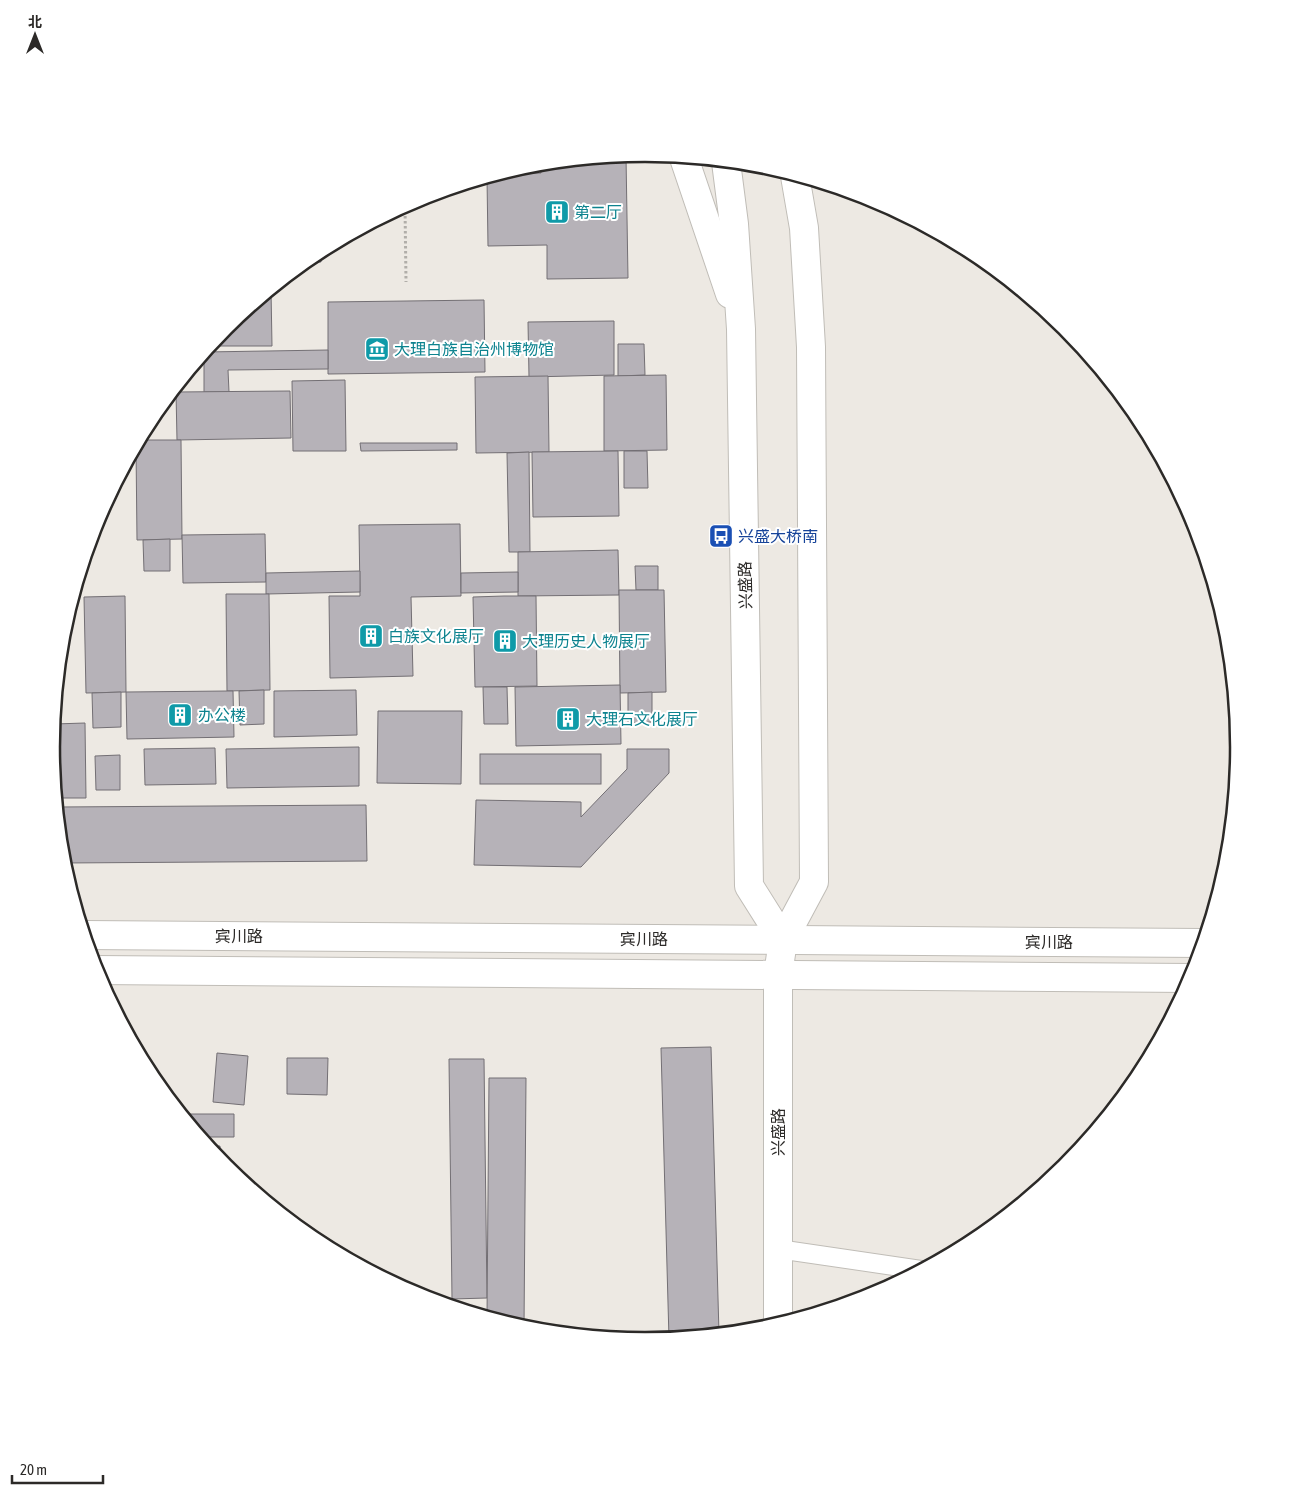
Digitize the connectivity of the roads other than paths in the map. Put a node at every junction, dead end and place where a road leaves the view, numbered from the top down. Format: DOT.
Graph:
graph roads {
  1 [pos="686,164"];
  2 [pos="727,169"];
  3 [pos="796,182"];
  4 [pos="808,186"];
  5 [pos="804,228"];
  6 [pos="741,330"];
  7 [pos="91,935"];
  8 [pos="783,940"];
  9 [pos="1196,944"];
  10 [pos="105,970"];
  11 [pos="778,975"];
  12 [pos="1182,978"];
  13 [pos="778,1249"];
  14 [pos="910,1268"];
  15 [pos="778,1317"];
  1 -- 6 [label="street"];
  2 -- 6 [label="street, 兴盛路"];
  3 -- 5 [label="street, 兴盛路"];
  4 -- 5 [label="street"];
  5 -- 8 [label="street, 兴盛路"];
  6 -- 8 [label="street, 兴盛路"];
  7 -- 8 [label="street, 宾川路"];
  8 -- 9 [label="street, 宾川路"];
  8 -- 11 [label="street, 兴盛路"];
  10 -- 11 [label="street"];
  11 -- 12 [label="street"];
  11 -- 13 [label="street, 兴盛路"];
  13 -- 14 [label="lane"];
  13 -- 15 [label="street, 兴盛路"];
}
